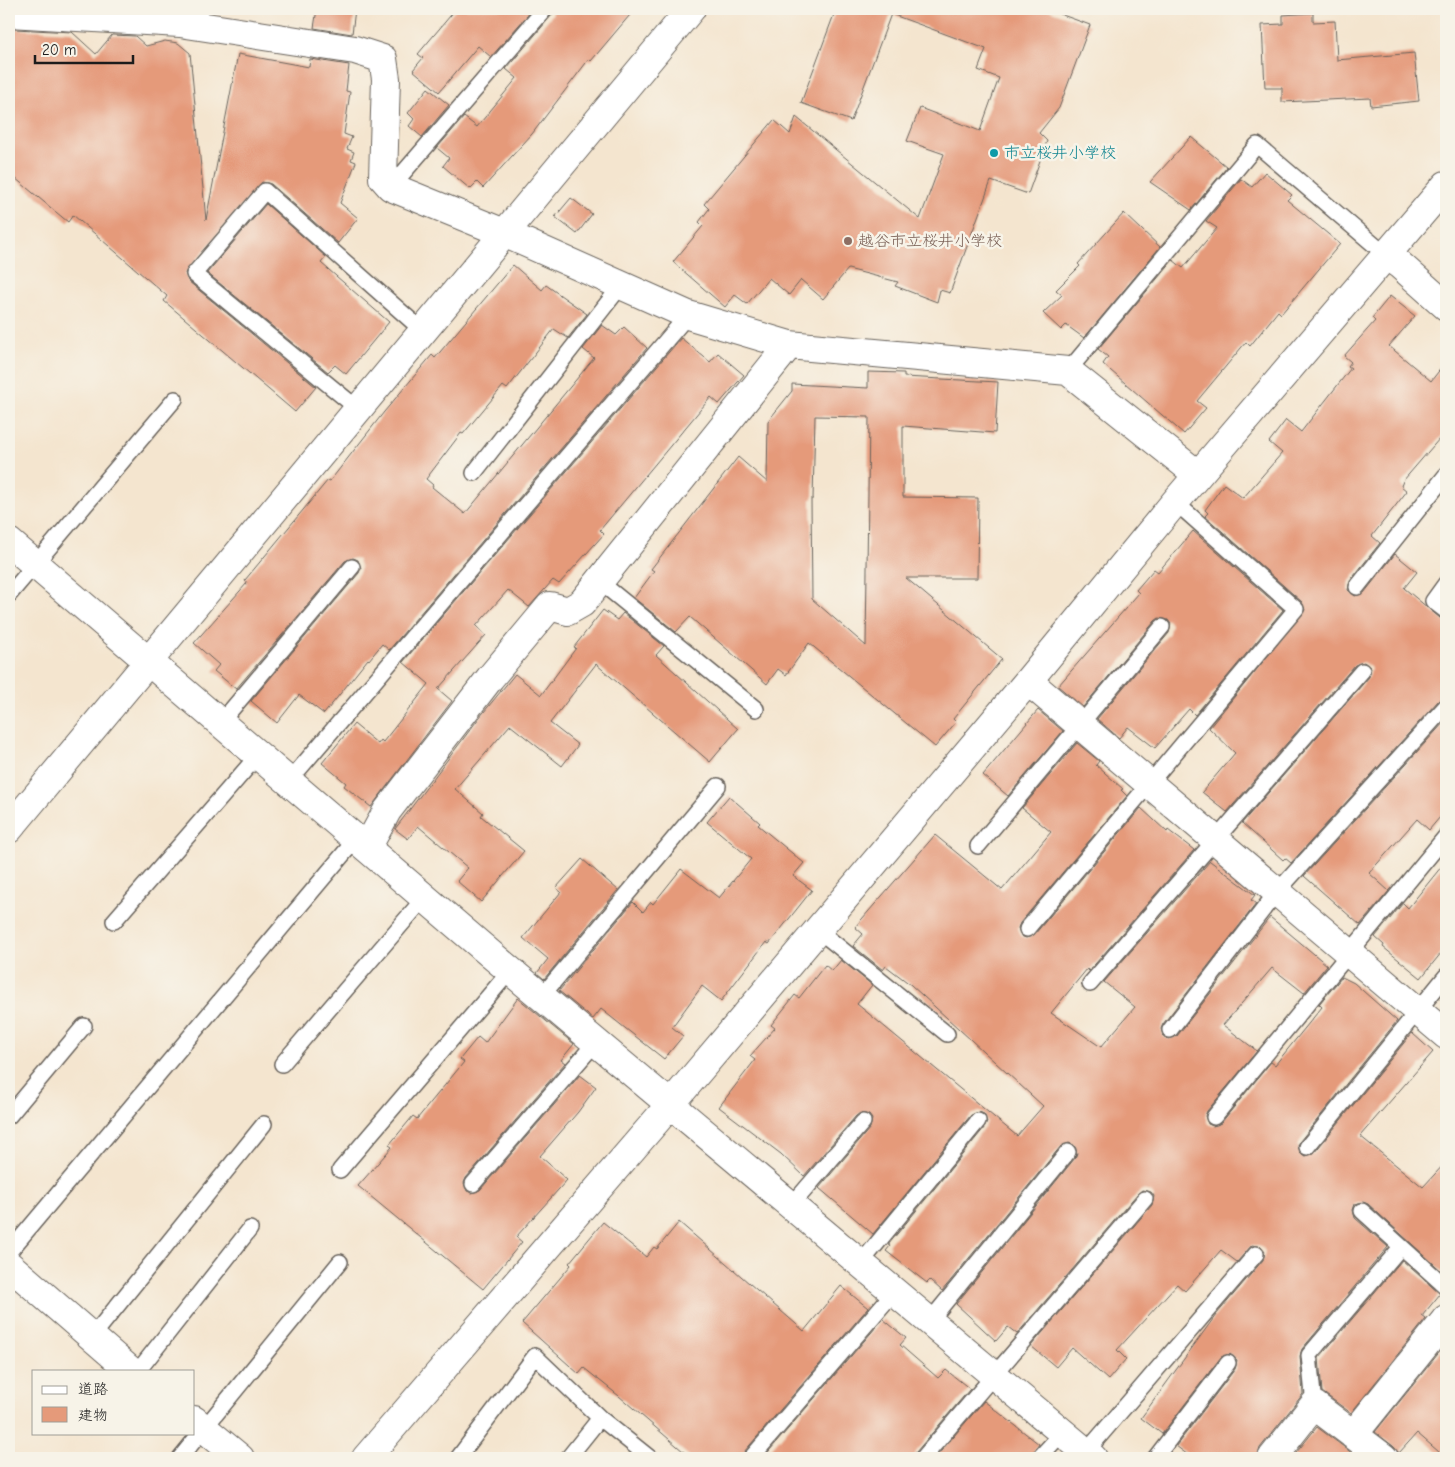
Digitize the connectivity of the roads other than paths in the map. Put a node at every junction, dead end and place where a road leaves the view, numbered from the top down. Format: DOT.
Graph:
graph roads {
  1 [pos="545,9"];
  2 [pos="691,9"];
  3 [pos="9,13"];
  4 [pos="184,16"];
  5 [pos="1446,185"];
  6 [pos="391,187"];
  7 [pos="504,233"];
  8 [pos="1386,255"];
  9 [pos="620,287"];
  10 [pos="1446,306"];
  11 [pos="688,315"];
  12 [pos="423,331"];
  13 [pos="790,345"];
  14 [pos="1068,371"];
  15 [pos="175,399"];
  16 [pos="358,409"];
  17 [pos="474,473"];
  18 [pos="1198,474"];
  19 [pos="1446,475"];
  20 [pos="1175,502"];
  21 [pos="9,542"];
  22 [pos="35,564"];
  23 [pos="352,567"];
  24 [pos="600,582"];
  25 [pos="1446,583"];
  26 [pos="1357,587"];
  27 [pos="9,595"];
  28 [pos="1446,611"];
  29 [pos="1162,627"];
  30 [pos="149,660"];
  31 [pos="1362,671"];
  32 [pos="1028,682"];
  33 [pos="1446,706"];
  34 [pos="756,709"];
  35 [pos="221,722"];
  36 [pos="1080,726"];
  37 [pos="258,754"];
  38 [pos="289,780"];
  39 [pos="1149,784"];
  40 [pos="718,786"];
  41 [pos="9,828"];
  42 [pos="1446,836"];
  43 [pos="1216,841"];
  44 [pos="362,843"];
  45 [pos="978,846"];
  46 [pos="1276,894"];
  47 [pos="425,897"];
  48 [pos="114,921"];
  49 [pos="1027,929"];
  50 [pos="818,930"];
  51 [pos="1348,953"];
  52 [pos="510,971"];
  53 [pos="1446,976"];
  54 [pos="1090,984"];
  55 [pos="541,997"];
  56 [pos="1416,1011"];
  57 [pos="84,1026"];
  58 [pos="1170,1030"];
  59 [pos="947,1034"];
  60 [pos="1446,1035"];
  61 [pos="596,1042"];
  62 [pos="282,1064"];
  63 [pos="670,1105"];
  64 [pos="9,1116"];
  65 [pos="1214,1117"];
  66 [pos="978,1121"];
  67 [pos="863,1122"];
  68 [pos="264,1124"];
  69 [pos="1307,1147"];
  70 [pos="1068,1152"];
  71 [pos="340,1170"];
  72 [pos="473,1184"];
  73 [pos="1145,1200"];
  74 [pos="791,1206"];
  75 [pos="1362,1211"];
  76 [pos="250,1229"];
  77 [pos="1401,1246"];
  78 [pos="9,1252"];
  79 [pos="1256,1254"];
  80 [pos="340,1262"];
  81 [pos="860,1264"];
  82 [pos="9,1265"];
  83 [pos="1446,1287"];
  84 [pos="894,1292"];
  85 [pos="1446,1319"];
  86 [pos="929,1322"];
  87 [pos="92,1337"];
  88 [pos="1228,1363"];
  89 [pos="130,1370"];
  90 [pos="139,1370"];
  91 [pos="994,1376"];
  92 [pos="1314,1404"];
  93 [pos="600,1418"];
  94 [pos="200,1424"];
  95 [pos="1062,1433"];
  96 [pos="194,1434"];
  97 [pos="1352,1435"];
  98 [pos="1089,1455"];
  99 [pos="180,1458"];
  100 [pos="240,1458"];
  101 [pos="366,1458"];
  102 [pos="458,1458"];
  103 [pos="568,1458"];
  104 [pos="650,1458"];
  105 [pos="751,1458"];
  106 [pos="924,1458"];
  107 [pos="1039,1458"];
  108 [pos="1155,1458"];
  109 [pos="1272,1458"];
  110 [pos="1384,1458"];
  1 -- 6 [label="lane"];
  2 -- 7 [label="street"];
  3 -- 4 [label="street"];
  4 -- 6 [label="street"];
  5 -- 8 [label="street"];
  6 -- 7 [label="street"];
  7 -- 9 [label="street"];
  7 -- 12 [label="street"];
  8 -- 10 [label="street"];
  8 -- 14 [label="lane"];
  8 -- 18 [label="street"];
  9 -- 11 [label="street"];
  9 -- 17 [label="lane"];
  11 -- 13 [label="street"];
  11 -- 38 [label="lane"];
  12 -- 16 [label="street"];
  12 -- 16 [label="lane"];
  13 -- 14 [label="street"];
  13 -- 24 [label="street"];
  14 -- 18 [label="street"];
  15 -- 22 [label="lane"];
  16 -- 30 [label="street"];
  18 -- 20 [label="street"];
  19 -- 26 [label="lane"];
  20 -- 32 [label="street"];
  20 -- 39 [label="lane"];
  21 -- 22 [label="street"];
  22 -- 27 [label="lane"];
  22 -- 30 [label="street"];
  23 -- 35 [label="lane"];
  24 -- 34 [label="lane"];
  24 -- 44 [label="street"];
  25 -- 28 [label="lane"];
  29 -- 36 [label="lane"];
  30 -- 35 [label="street"];
  30 -- 41 [label="street"];
  31 -- 43 [label="lane"];
  32 -- 36 [label="street"];
  32 -- 50 [label="street"];
  33 -- 46 [label="lane"];
  35 -- 37 [label="street"];
  36 -- 39 [label="street"];
  36 -- 45 [label="lane"];
  37 -- 38 [label="street"];
  37 -- 48 [label="lane"];
  38 -- 44 [label="street"];
  39 -- 43 [label="street"];
  39 -- 49 [label="lane"];
  40 -- 55 [label="lane"];
  42 -- 51 [label="lane"];
  43 -- 46 [label="street"];
  43 -- 54 [label="lane"];
  44 -- 47 [label="street"];
  44 -- 78 [label="lane"];
  46 -- 51 [label="street"];
  46 -- 58 [label="lane"];
  47 -- 52 [label="street"];
  47 -- 62 [label="lane"];
  50 -- 59 [label="lane"];
  50 -- 63 [label="street"];
  51 -- 56 [label="street"];
  51 -- 65 [label="lane"];
  52 -- 55 [label="street"];
  52 -- 71 [label="lane"];
  53 -- 56 [label="lane"];
  55 -- 61 [label="street"];
  56 -- 60 [label="street"];
  56 -- 69 [label="lane"];
  57 -- 64 [label="lane"];
  61 -- 63 [label="street"];
  61 -- 72 [label="lane"];
  63 -- 74 [label="street"];
  63 -- 101 [label="street"];
  66 -- 81 [label="lane"];
  67 -- 74 [label="lane"];
  68 -- 87 [label="lane"];
  70 -- 86 [label="lane"];
  73 -- 91 [label="lane"];
  74 -- 81 [label="street"];
  75 -- 77 [label="lane"];
  76 -- 90 [label="lane"];
  77 -- 83 [label="lane"];
  77 -- 92 [label="lane"];
  79 -- 98 [label="lane"];
  80 -- 94 [label="lane"];
  81 -- 84 [label="street"];
  82 -- 87 [label="street"];
  84 -- 86 [label="street"];
  84 -- 105 [label="lane"];
  85 -- 97 [label="street"];
  86 -- 91 [label="street"];
  87 -- 89 [label="street"];
  88 -- 108 [label="lane"];
  91 -- 95 [label="street"];
  91 -- 106 [label="lane"];
  92 -- 97 [label="street"];
  92 -- 109 [label="street"];
  93 -- 102 [label="lane"];
  93 -- 103 [label="lane"];
  93 -- 104 [label="lane"];
  94 -- 100 [label="street"];
  95 -- 98 [label="street"];
  95 -- 107 [label="lane"];
  96 -- 99 [label="lane"];
  97 -- 110 [label="street"];
}
